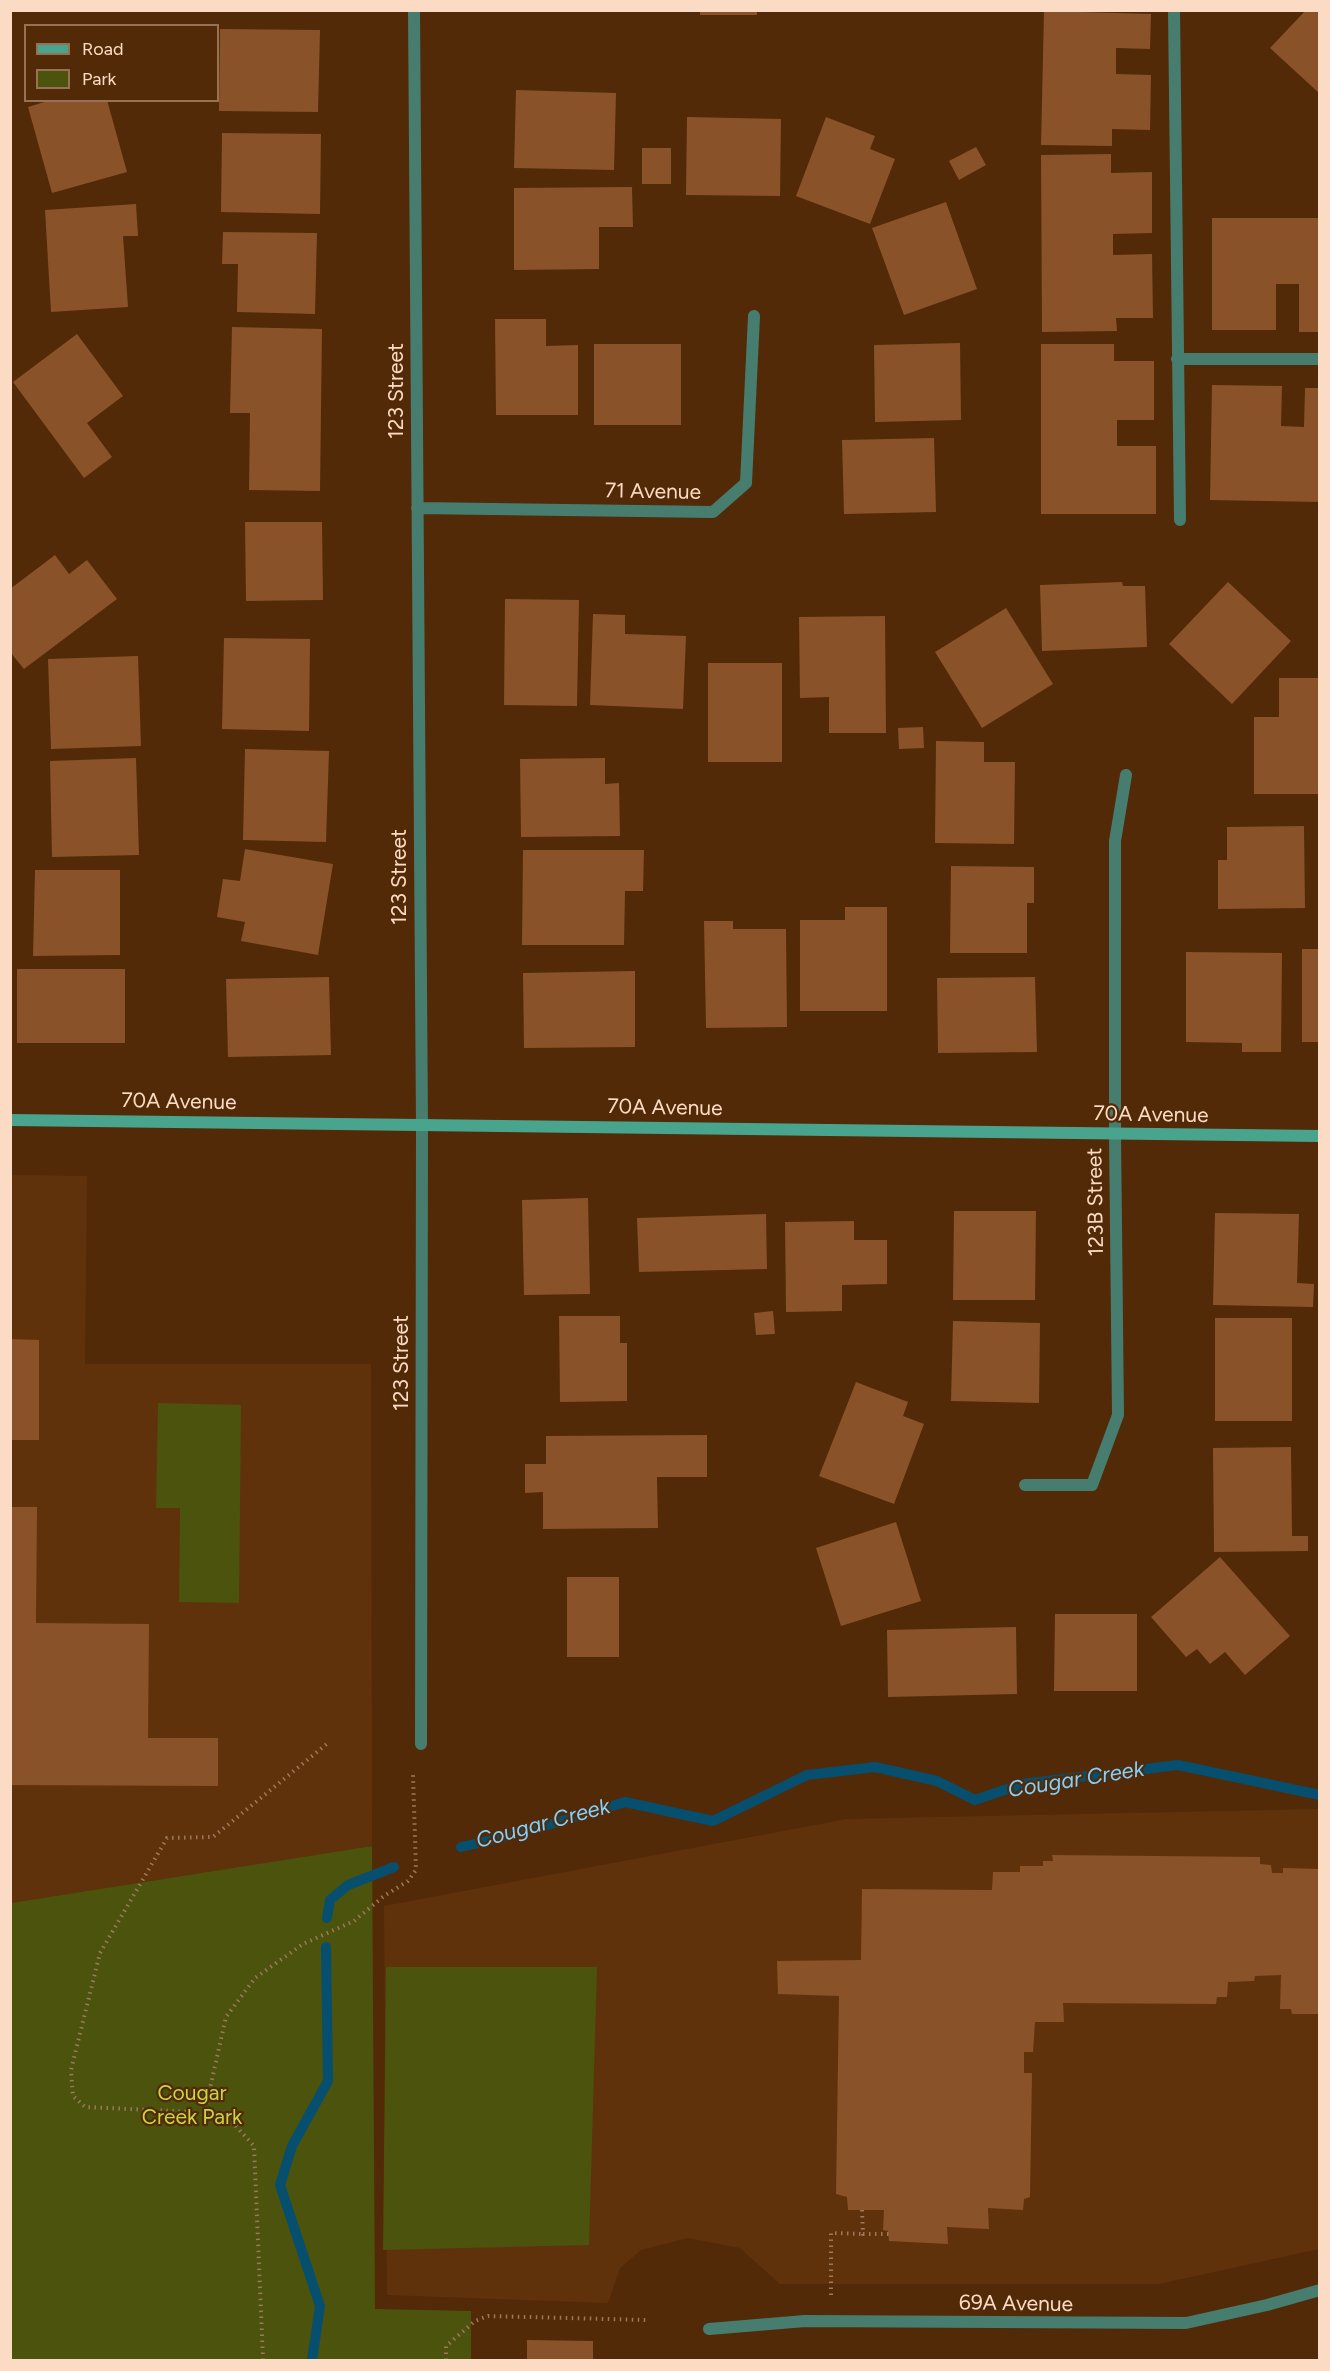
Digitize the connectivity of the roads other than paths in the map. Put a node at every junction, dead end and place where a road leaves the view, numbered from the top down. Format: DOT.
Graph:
graph roads {
  1 [pos="414,10"];
  2 [pos="1174,10"];
  3 [pos="754,316"];
  4 [pos="1177,359"];
  5 [pos="1320,359"];
  6 [pos="417,508"];
  7 [pos="1180,520"];
  8 [pos="1126,775"];
  9 [pos="10,1120"];
  10 [pos="422,1125"];
  11 [pos="1115,1134"];
  12 [pos="1320,1136"];
  13 [pos="1025,1485"];
  14 [pos="421,1744"];
  15 [pos="1320,2290"];
  16 [pos="709,2329"];
  1 -- 6 [label="street, 123 Street"];
  2 -- 4 [label="street"];
  3 -- 6 [label="street, 71 Avenue"];
  4 -- 5 [label="street"];
  4 -- 7 [label="street"];
  6 -- 10 [label="street, 123 Street"];
  8 -- 11 [label="street, 123B Street"];
  9 -- 10 [label="street, 70A Avenue"];
  10 -- 11 [label="street, 70A Avenue"];
  10 -- 14 [label="street, 123 Street"];
  11 -- 12 [label="street, 70A Avenue"];
  11 -- 13 [label="street, 123B Street"];
  15 -- 16 [label="street, 69A Avenue"];
}
